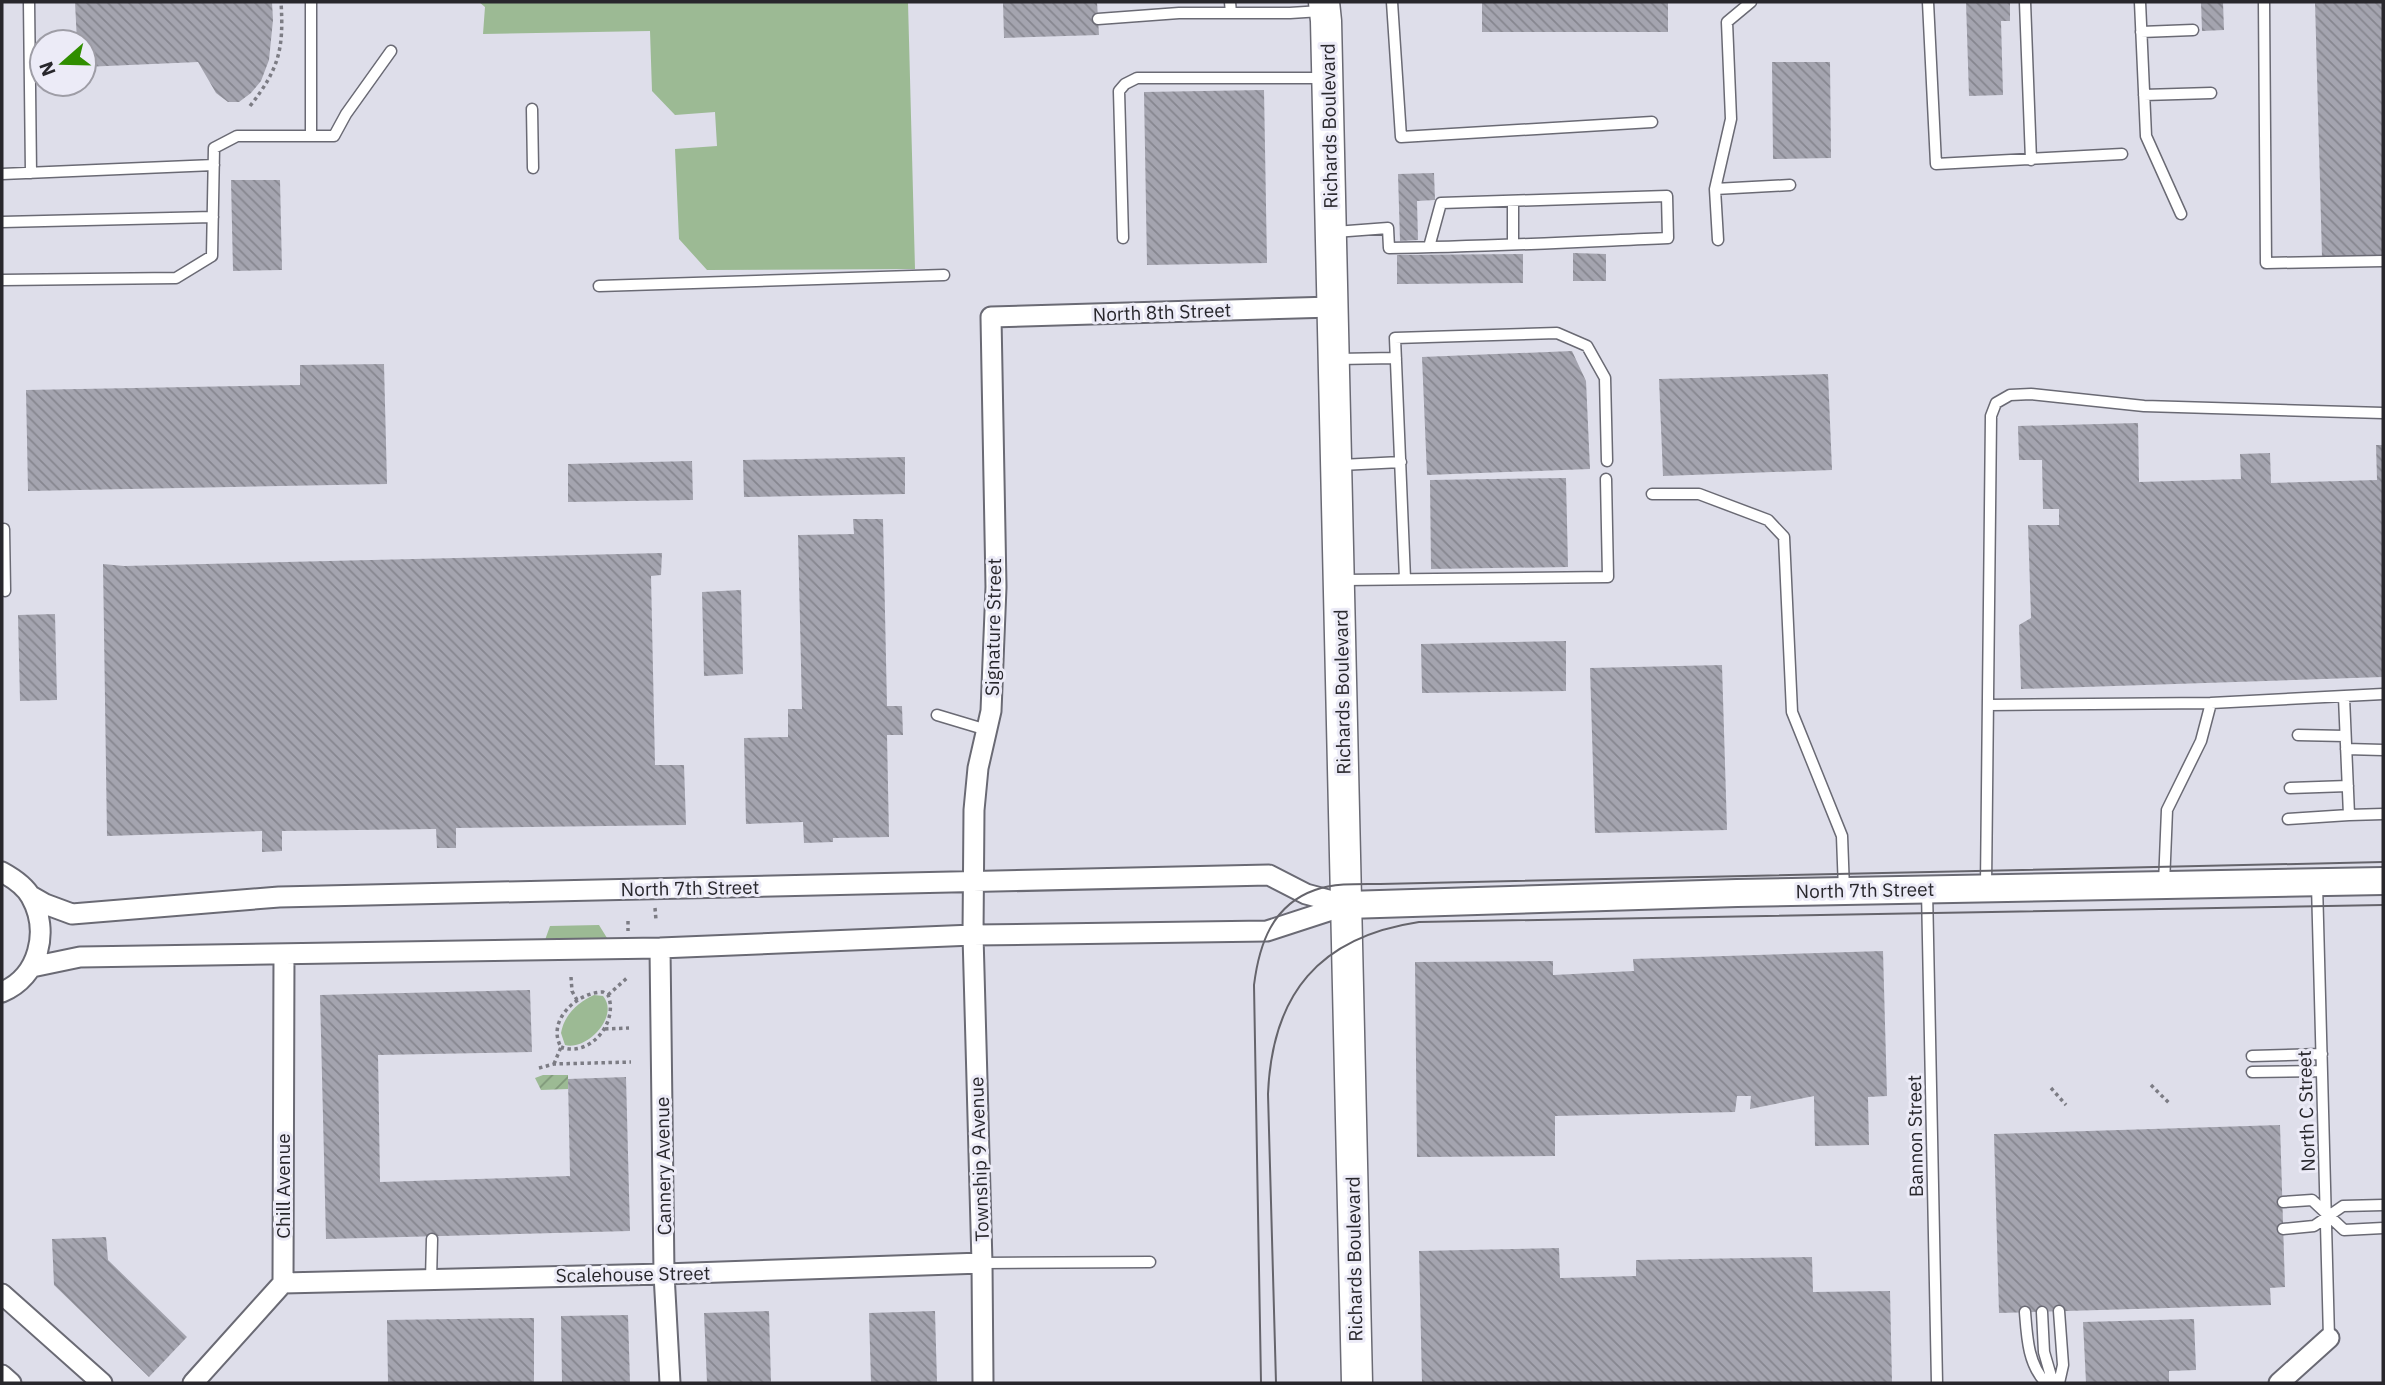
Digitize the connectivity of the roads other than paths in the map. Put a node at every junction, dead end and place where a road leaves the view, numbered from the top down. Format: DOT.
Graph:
graph roads {
  1 [pos="29,2"];
  2 [pos="311,2"];
  3 [pos="1392,2"];
  4 [pos="1751,2"];
  5 [pos="1928,2"];
  6 [pos="2025,2"];
  7 [pos="2140,2"];
  8 [pos="2264,2"];
  9 [pos="1325,6"];
  10 [pos="1231,7"];
  11 [pos="1098,19"];
  12 [pos="2193,30"];
  13 [pos="2141,32"];
  14 [pos="391,51"];
  15 [pos="1328,78"];
  16 [pos="2211,93"];
  17 [pos="2144,95"];
  18 [pos="532,109"];
  19 [pos="1652,121"];
  20 [pos="311,136"];
  21 [pos="2122,154"];
  22 [pos="2031,160"];
  23 [pos="214,165"];
  24 [pos="533,168"];
  25 [pos="31,173"];
  26 [pos="2,174"];
  27 [pos="1790,185"];
  28 [pos="1715,190"];
  29 [pos="1513,201"];
  30 [pos="2181,215"];
  31 [pos="213,217"];
  32 [pos="2,222"];
  33 [pos="1331,232"];
  34 [pos="1122,238"];
  35 [pos="1718,240"];
  36 [pos="1513,244"];
  37 [pos="1429,247"];
  38 [pos="2383,261"];
  39 [pos="944,275"];
  40 [pos="2,280"];
  41 [pos="599,286"];
  42 [pos="1333,307"];
  43 [pos="991,317"];
  44 [pos="1396,358"];
  45 [pos="1334,359"];
  46 [pos="2383,413"];
  47 [pos="1607,461"];
  48 [pos="1401,462"];
  49 [pos="1337,465"];
  50 [pos="1606,479"];
  51 [pos="1652,494"];
  52 [pos="4,529"];
  53 [pos="1405,579"];
  54 [pos="1339,580"];
  55 [pos="5,591"];
  56 [pos="2383,694"];
  57 [pos="2344,697"];
  58 [pos="2211,703"];
  59 [pos="1989,705"];
  60 [pos="937,715"];
  61 [pos="987,730"];
  62 [pos="2298,734"];
  63 [pos="2345,736"];
  64 [pos="2346,749"];
  65 [pos="2383,750"];
  66 [pos="2348,786"];
  67 [pos="2290,788"];
  68 [pos="2383,814"];
  69 [pos="2349,815"];
  70 [pos="2288,819"];
  71 [pos="2,872"];
  72 [pos="2383,881"];
  73 [pos="973,883"];
  74 [pos="2317,883"];
  75 [pos="2164,885"];
  76 [pos="1986,888"];
  77 [pos="1927,889"];
  78 [pos="1844,891"];
  79 [pos="31,896"];
  80 [pos="1347,905"];
  81 [pos="973,934"];
  82 [pos="660,948"];
  83 [pos="284,954"];
  84 [pos="32,967"];
  85 [pos="4,994"];
  86 [pos="2322,1054"];
  87 [pos="2252,1056"];
  88 [pos="2322,1071"];
  89 [pos="2252,1072"];
  90 [pos="2283,1202"];
  91 [pos="2383,1205"];
  92 [pos="2328,1216"];
  93 [pos="2383,1228"];
  94 [pos="2283,1229"];
  95 [pos="432,1239"];
  96 [pos="1150,1262"];
  97 [pos="982,1263"];
  98 [pos="664,1274"];
  99 [pos="431,1280"];
  100 [pos="284,1283"];
  101 [pos="2,1294"];
  102 [pos="2059,1311"];
  103 [pos="2025,1312"];
  104 [pos="2042,1312"];
  105 [pos="2329,1338"];
  106 [pos="2,1375"];
  107 [pos="11,1383"];
  108 [pos="102,1383"];
  109 [pos="193,1383"];
  110 [pos="670,1383"];
  111 [pos="983,1383"];
  112 [pos="1357,1383"];
  113 [pos="1937,1383"];
  114 [pos="2046,1383"];
  115 [pos="2053,1383"];
  116 [pos="2059,1383"];
  117 [pos="2279,1383"];
  1 -- 25 [label="lane"];
  2 -- 20 [label="lane"];
  3 -- 19 [label="lane"];
  4 -- 28 [label="lane"];
  5 -- 22 [label="lane"];
  6 -- 22 [label="lane"];
  7 -- 13 [label="lane"];
  8 -- 38 [label="lane"];
  9 -- 10 [label="lane"];
  9 -- 15 [label="main road, Richards Boulevard"];
  10 -- 11 [label="lane"];
  12 -- 13 [label="lane"];
  13 -- 17 [label="lane"];
  14 -- 20 [label="lane"];
  15 -- 33 [label="main road, Richards Boulevard"];
  15 -- 34 [label="lane"];
  16 -- 17 [label="lane"];
  17 -- 30 [label="lane"];
  18 -- 24 [label="lane"];
  20 -- 23 [label="lane"];
  21 -- 22 [label="lane"];
  23 -- 25 [label="lane"];
  23 -- 31 [label="lane"];
  25 -- 26 [label="lane"];
  27 -- 28 [label="lane"];
  28 -- 35 [label="lane"];
  29 -- 36 [label="lane"];
  29 -- 36 [label="lane"];
  29 -- 37 [label="lane"];
  31 -- 32 [label="lane"];
  31 -- 40 [label="lane"];
  33 -- 37 [label="lane"];
  33 -- 42 [label="main road, Richards Boulevard"];
  36 -- 37 [label="lane"];
  39 -- 41 [label="lane"];
  42 -- 43 [label="street, North 8th Street"];
  42 -- 45 [label="main road, Richards Boulevard"];
  43 -- 61 [label="street, Signature Street"];
  44 -- 45 [label="lane"];
  44 -- 47 [label="lane"];
  44 -- 48 [label="lane"];
  45 -- 49 [label="main road, Richards Boulevard"];
  46 -- 59 [label="lane"];
  48 -- 49 [label="lane"];
  48 -- 53 [label="lane"];
  49 -- 54 [label="main road, Richards Boulevard"];
  50 -- 53 [label="lane"];
  51 -- 78 [label="lane"];
  52 -- 55 [label="lane"];
  53 -- 54 [label="lane"];
  54 -- 80 [label="main road, Richards Boulevard"];
  56 -- 57 [label="lane"];
  57 -- 58 [label="lane"];
  57 -- 63 [label="lane"];
  58 -- 59 [label="lane"];
  58 -- 75 [label="lane"];
  59 -- 76 [label="lane"];
  60 -- 61 [label="lane"];
  61 -- 73 [label="street, Signature Street"];
  62 -- 63 [label="lane"];
  63 -- 64 [label="lane"];
  64 -- 65 [label="lane"];
  64 -- 66 [label="lane"];
  66 -- 67 [label="lane"];
  66 -- 69 [label="lane"];
  68 -- 69 [label="lane"];
  69 -- 70 [label="lane"];
  71 -- 79 [label="street, North 7th Street"];
  72 -- 74 [label="main road, North 7th Street"];
  73 -- 79 [label="street, North 7th Street"];
  73 -- 80 [label="street, North 7th Street"];
  73 -- 81 [label="street, Signature Street"];
  74 -- 75 [label="main road, North 7th Street"];
  74 -- 86 [label="lane, North C Street"];
  75 -- 76 [label="main road, North 7th Street"];
  76 -- 77 [label="main road, North 7th Street"];
  77 -- 78 [label="main road, North 7th Street"];
  77 -- 113 [label="lane, Bannon Street"];
  78 -- 80 [label="main road, North 7th Street"];
  79 -- 84 [label="street"];
  80 -- 81 [label="street, North 7th Street"];
  80 -- 112 [label="main road, Richards Boulevard"];
  81 -- 82 [label="street, North 7th Street"];
  81 -- 97 [label="street, Township 9 Avenue"];
  82 -- 83 [label="street, North 7th Street"];
  82 -- 98 [label="street, Cannery Avenue"];
  83 -- 84 [label="street, North 7th Street"];
  83 -- 100 [label="street, Chill Avenue"];
  84 -- 85 [label="street"];
  86 -- 87 [label="lane"];
  86 -- 88 [label="lane, North C Street"];
  88 -- 89 [label="lane"];
  88 -- 92 [label="lane, North C Street"];
  90 -- 92 [label="lane"];
  91 -- 92 [label="lane"];
  92 -- 93 [label="lane"];
  92 -- 94 [label="lane"];
  92 -- 105 [label="lane, North C Street"];
  95 -- 99 [label="lane"];
  96 -- 97 [label="lane"];
  97 -- 98 [label="street, Scalehouse Street"];
  97 -- 111 [label="street, Township 9 Avenue"];
  98 -- 99 [label="street, Scalehouse Street"];
  98 -- 110 [label="street, Cannery Avenue"];
  99 -- 100 [label="street, Scalehouse Street"];
  100 -- 109 [label="street"];
  101 -- 108 [label="street"];
  102 -- 116 [label="lane"];
  103 -- 114 [label="lane"];
  104 -- 115 [label="lane"];
  105 -- 117 [label="street"];
  106 -- 107 [label="street"];
}
